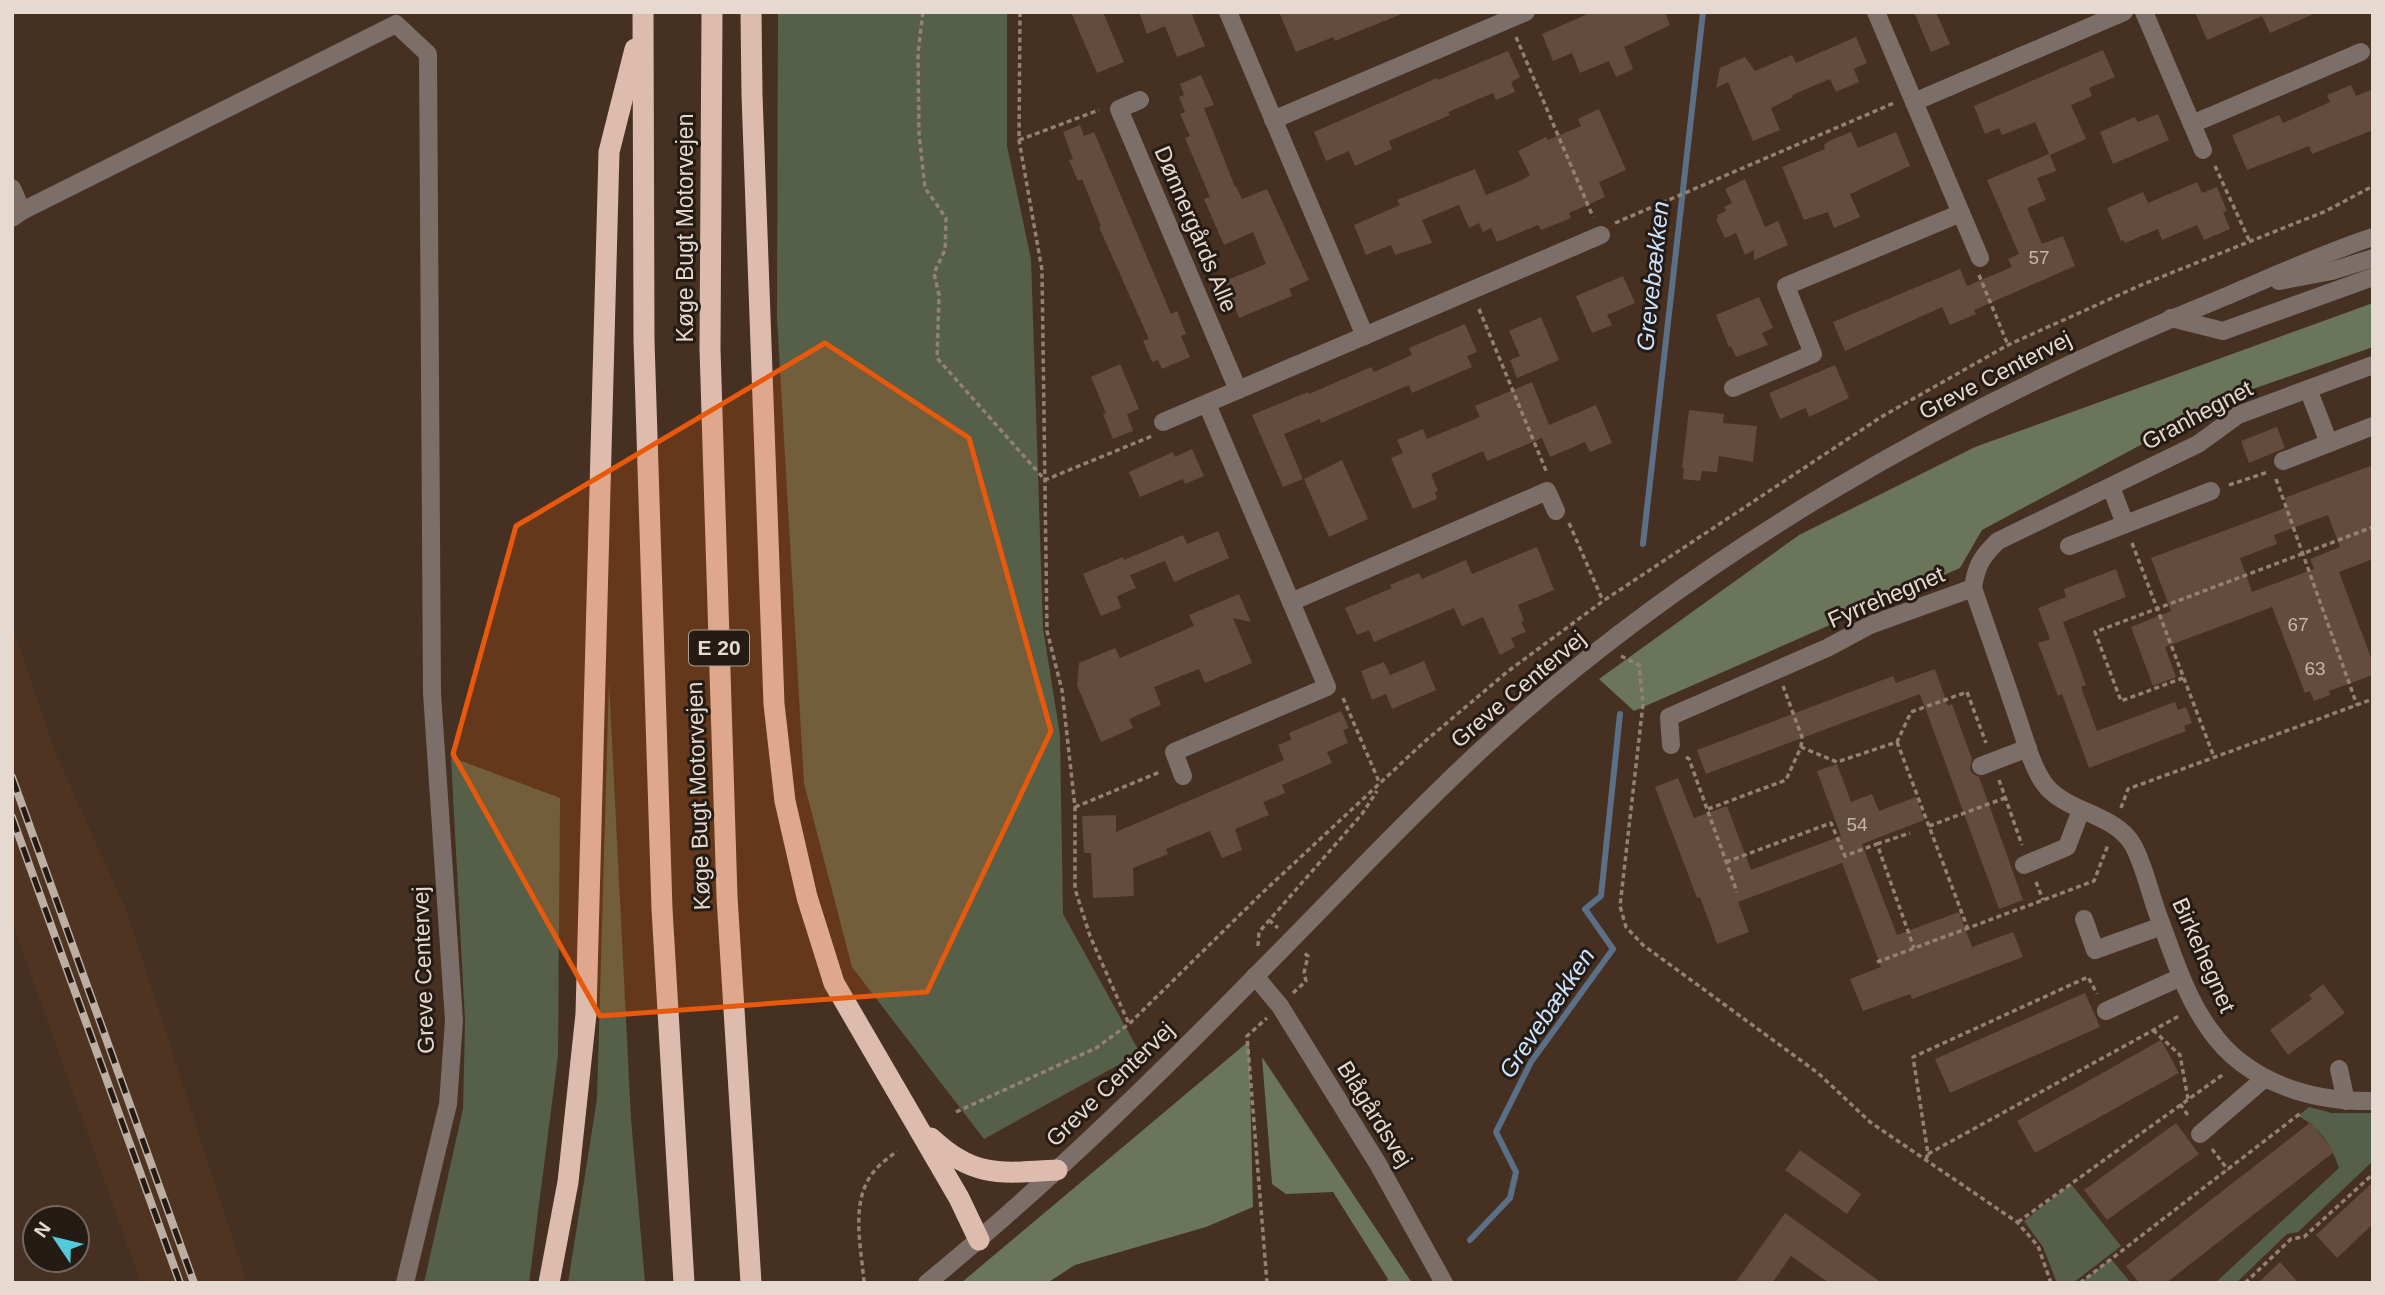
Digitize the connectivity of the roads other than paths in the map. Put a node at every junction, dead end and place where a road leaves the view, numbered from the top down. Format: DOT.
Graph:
graph roads {
  1 [pos="712,12"];
  2 [pos="751,12"];
  3 [pos="1228,12"];
  4 [pos="1526,12"];
  5 [pos="1876,12"];
  6 [pos="2124,12"];
  7 [pos="2144,12"];
  8 [pos="643,16"];
  9 [pos="2361,52"];
  10 [pos="1140,100"];
  11 [pos="1914,102"];
  12 [pos="1273,120"];
  13 [pos="2192,124"];
  14 [pos="2203,150"];
  15 [pos="12,188"];
  16 [pos="1961,213"];
  17 [pos="17,214"];
  18 [pos="1601,235"];
  19 [pos="2373,237"];
  20 [pos="1980,258"];
  21 [pos="2373,258"];
  22 [pos="2373,277"];
  23 [pos="2251,285"];
  24 [pos="2171,318"];
  25 [pos="1365,336"];
  26 [pos="2373,365"];
  27 [pos="1732,388"];
  28 [pos="2308,389"];
  29 [pos="1238,390"];
  30 [pos="1207,404"];
  31 [pos="1163,422"];
  32 [pos="2373,426"];
  33 [pos="2329,443"];
  34 [pos="2283,461"];
  35 [pos="2111,486"];
  36 [pos="2211,491"];
  37 [pos="1556,511"];
  38 [pos="2125,524"];
  39 [pos="2069,546"];
  40 [pos="1973,588"];
  41 [pos="1291,602"];
  42 [pos="1671,745"];
  43 [pos="2028,748"];
  44 [pos="1987,764"];
  45 [pos="1181,770"];
  46 [pos="2081,810"];
  47 [pos="2132,844"];
  48 [pos="2027,864"];
  49 [pos="2084,919"];
  50 [pos="2162,926"];
  51 [pos="1255,976"];
  52 [pos="2181,976"];
  53 [pos="2106,1011"];
  54 [pos="2339,1069"];
  55 [pos="2265,1078"];
  56 [pos="2346,1101"];
  57 [pos="2373,1101"];
  58 [pos="914,1122"];
  59 [pos="2200,1134"];
  60 [pos="1057,1170"];
  61 [pos="979,1240"];
  62 [pos="405,1283"];
  63 [pos="549,1283"];
  64 [pos="684,1283"];
  65 [pos="751,1283"];
  66 [pos="927,1283"];
  67 [pos="1444,1283"];
  1 -- 65 [label="highway, Køge Bugt Motorvejen / E 20"];
  2 -- 58 [label="highway"];
  3 -- 12 [label="street"];
  4 -- 12 [label="street"];
  5 -- 11 [label="street"];
  6 -- 11 [label="street"];
  7 -- 13 [label="street"];
  8 -- 63 [label="highway"];
  8 -- 64 [label="highway, Køge Bugt Motorvejen"];
  9 -- 13 [label="street"];
  10 -- 29 [label="street, Dønnergårds Alle"];
  11 -- 16 [label="street"];
  12 -- 25 [label="street"];
  13 -- 14 [label="street"];
  15 -- 17 [label="street"];
  16 -- 20 [label="street"];
  16 -- 27 [label="street"];
  17 -- 62 [label="street, Greve Centervej"];
  18 -- 25 [label="street"];
  19 -- 23 [label="street, Greve Centervej"];
  21 -- 23 [label="street, Greve Centervej"];
  22 -- 24 [label="street"];
  23 -- 24 [label="street, Greve Centervej"];
  24 -- 51 [label="street, Greve Centervej"];
  25 -- 29 [label="street"];
  26 -- 28 [label="street, Granhegnet"];
  28 -- 33 [label="street"];
  28 -- 35 [label="street, Granhegnet"];
  29 -- 30 [label="street"];
  30 -- 31 [label="street"];
  30 -- 41 [label="street"];
  32 -- 33 [label="street"];
  33 -- 34 [label="street"];
  35 -- 38 [label="street"];
  35 -- 40 [label="street, Granhegnet"];
  36 -- 38 [label="street"];
  37 -- 41 [label="street"];
  38 -- 39 [label="street"];
  40 -- 42 [label="street, Fyrrehegnet"];
  40 -- 43 [label="street, Fyrrehegnet"];
  41 -- 45 [label="street"];
  43 -- 44 [label="street"];
  43 -- 46 [label="street, Fyrrehegnet"];
  46 -- 47 [label="street, Fyrrehegnet"];
  46 -- 48 [label="street"];
  47 -- 50 [label="street, Birkehegnet"];
  49 -- 50 [label="street"];
  50 -- 52 [label="street, Birkehegnet"];
  51 -- 60 [label="street, Greve Centervej"];
  51 -- 67 [label="street, Blågårdsvej"];
  52 -- 53 [label="street"];
  52 -- 55 [label="street, Birkehegnet"];
  54 -- 56 [label="street"];
  55 -- 56 [label="street, Birkehegnet"];
  55 -- 59 [label="street"];
  56 -- 57 [label="street, Birkehegnet"];
  58 -- 60 [label="highway"];
  58 -- 61 [label="highway"];
  60 -- 61 [label="street, Greve Centervej"];
  61 -- 66 [label="street, Greve Centervej"];
}
